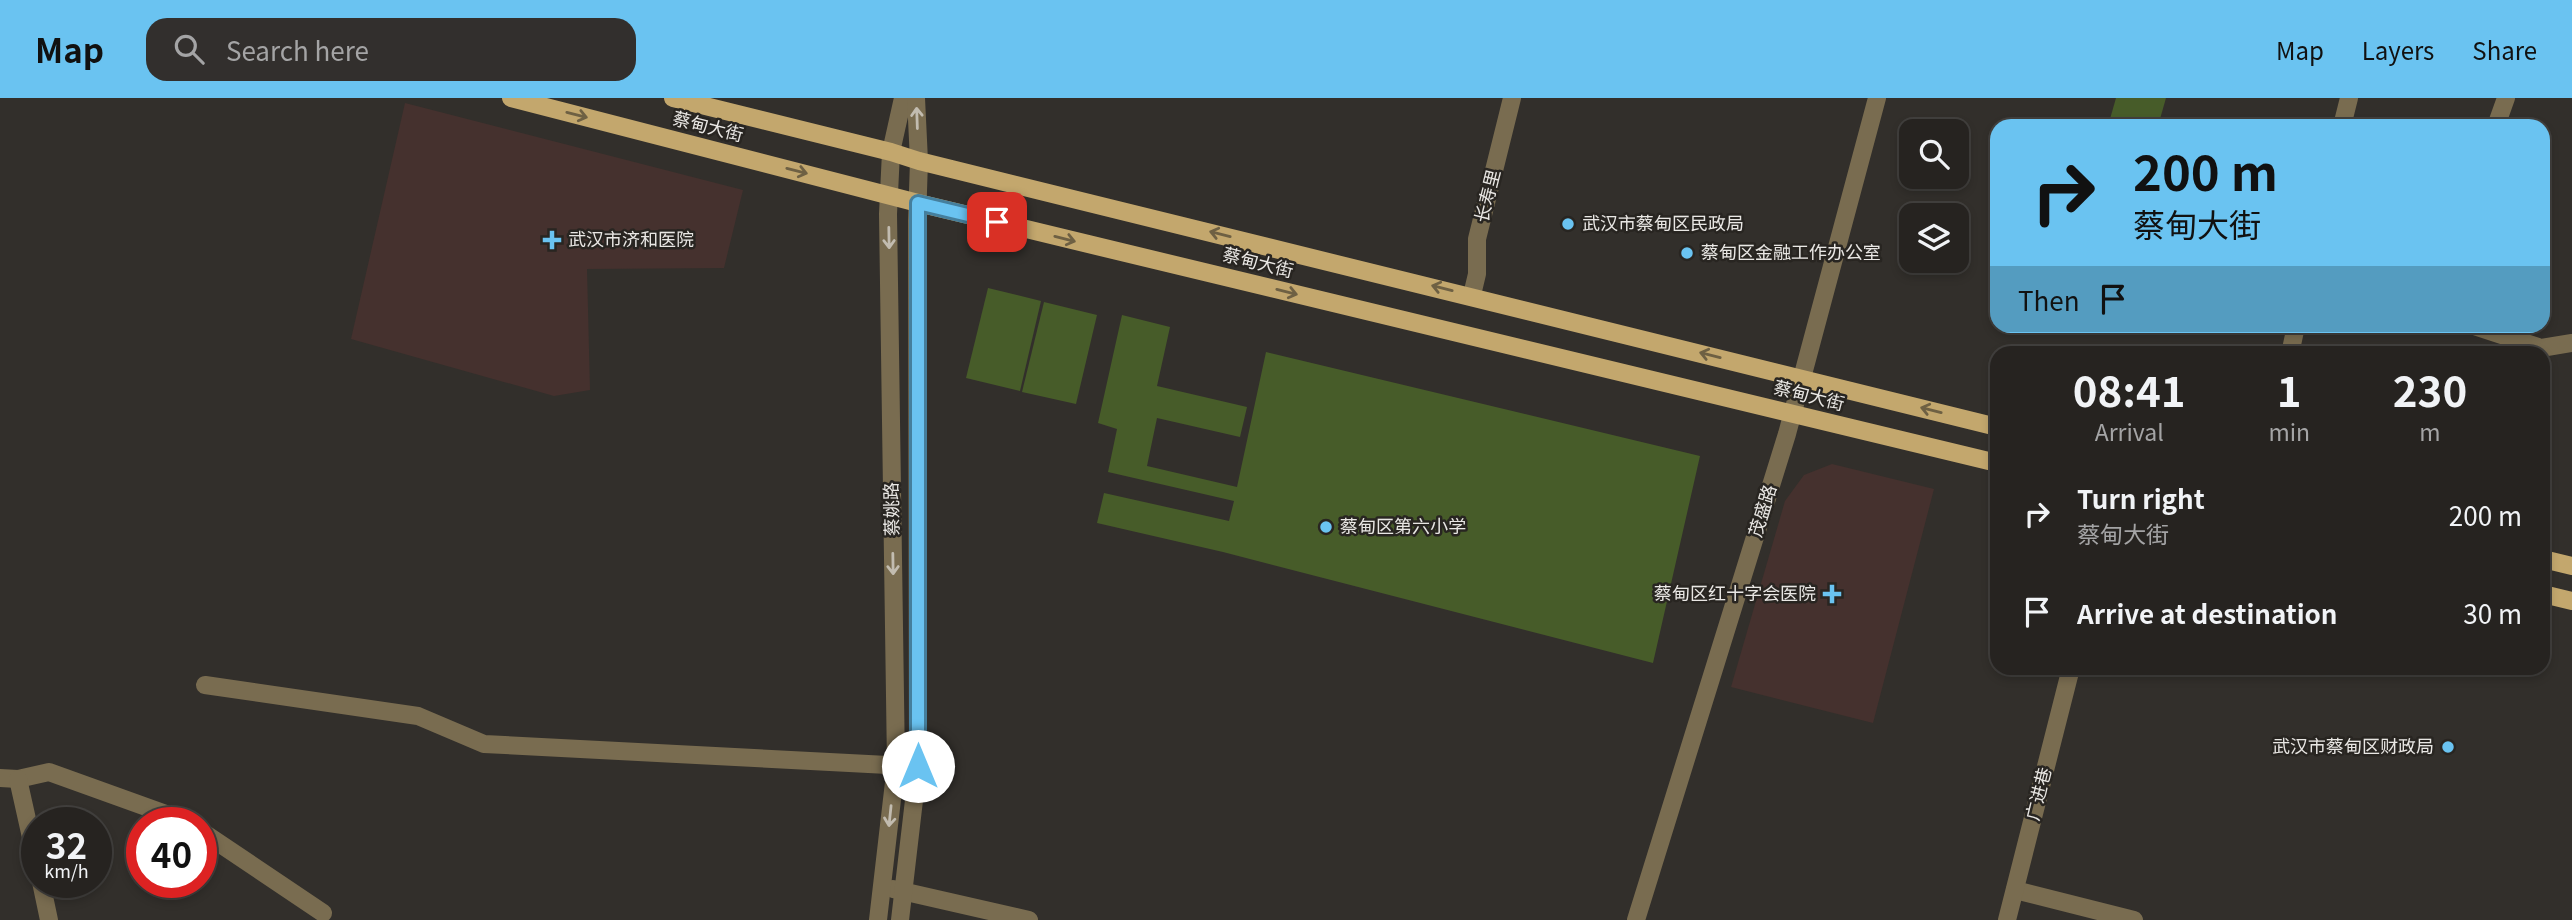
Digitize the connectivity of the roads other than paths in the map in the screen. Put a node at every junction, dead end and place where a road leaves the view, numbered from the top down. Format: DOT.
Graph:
graph roads {
  1 [pos="511,98"];
  2 [pos="673,98"];
  3 [pos="903,98"];
  4 [pos="916,98"];
  5 [pos="1512,98"];
  6 [pos="1877,98"];
  7 [pos="2349,98"];
  8 [pos="2506,98"];
  9 [pos="2344,119"];
  10 [pos="2498,119"];
  11 [pos="891,152"];
  12 [pos="919,161"];
  13 [pos="889,195"];
  14 [pos="918,203"];
  15 [pos="1472,295"];
  16 [pos="2495,333"];
  17 [pos="2572,343"];
  18 [pos="2535,346"];
  19 [pos="2550,347"];
  20 [pos="1801,378"];
  21 [pos="1792,414"];
  22 [pos="1990,425"];
  23 [pos="1990,461"];
  24 [pos="2550,561"];
  25 [pos="2572,566"];
  26 [pos="2550,596"];
  27 [pos="2572,601"];
  28 [pos="2069,675"];
  29 [pos="205,685"];
  30 [pos="896,765"];
  31 [pos="918,766"];
  32 [pos="9,778"];
  33 [pos="146,807"];
  34 [pos="21,815"];
  35 [pos="217,842"];
  36 [pos="882,887"];
  37 [pos="2015,890"];
  38 [pos="904,891"];
  39 [pos="44,898"];
  40 [pos="323,913"];
  41 [pos="49,920"];
  42 [pos="878,920"];
  43 [pos="900,920"];
  44 [pos="1029,920"];
  45 [pos="1636,920"];
  46 [pos="2007,920"];
  47 [pos="2134,920"];
  1 -- 13 [label="main road, 蔡甸大街, one-way"];
  2 -- 11 [label="main road, 蔡甸大街"];
  3 -- 11 [label="street, 蔡姚路"];
  12 -- 4 [label="street, 蔡姚路, one-way"];
  5 -- 15 [label="street, 长寿里"];
  6 -- 20 [label="street, 茂盛路"];
  7 -- 9 [label="street"];
  8 -- 10 [label="street"];
  11 -- 12 [label="main road, 蔡甸大街"];
  11 -- 13 [label="street, 蔡姚路"];
  12 -- 14 [label="street, 蔡姚路"];
  15 -- 12 [label="main road, 蔡甸大街, one-way"];
  13 -- 14 [label="main road, 蔡甸大街"];
  13 -- 30 [label="street, 蔡姚路, one-way"];
  14 -- 21 [label="main road, 蔡甸大街, one-way"];
  14 -- 31 [label="street, 蔡姚路"];
  20 -- 15 [label="main road, 蔡甸大街, one-way"];
  16 -- 18 [label="street"];
  17 -- 19 [label="street"];
  20 -- 21 [label="street, 茂盛路"];
  22 -- 20 [label="main road, 蔡甸大街, one-way"];
  21 -- 23 [label="main road, 蔡甸大街"];
  21 -- 45 [label="street, 茂盛路"];
  24 -- 25 [label="main road"];
  26 -- 27 [label="main road"];
  28 -- 37 [label="street, 广进巷"];
  29 -- 30 [label="street"];
  30 -- 31 [label="street"];
  30 -- 36 [label="street, 蔡姚路, one-way"];
  31 -- 38 [label="street, 蔡姚路"];
  32 -- 33 [label="street"];
  32 -- 34 [label="street"];
  35 -- 40 [label="street"];
  36 -- 38 [label="street"];
  36 -- 42 [label="street, 蔡姚路"];
  37 -- 46 [label="street, 广进巷"];
  37 -- 47 [label="street"];
  38 -- 43 [label="street, 蔡姚路"];
  38 -- 44 [label="street"];
  39 -- 41 [label="street"];
}
